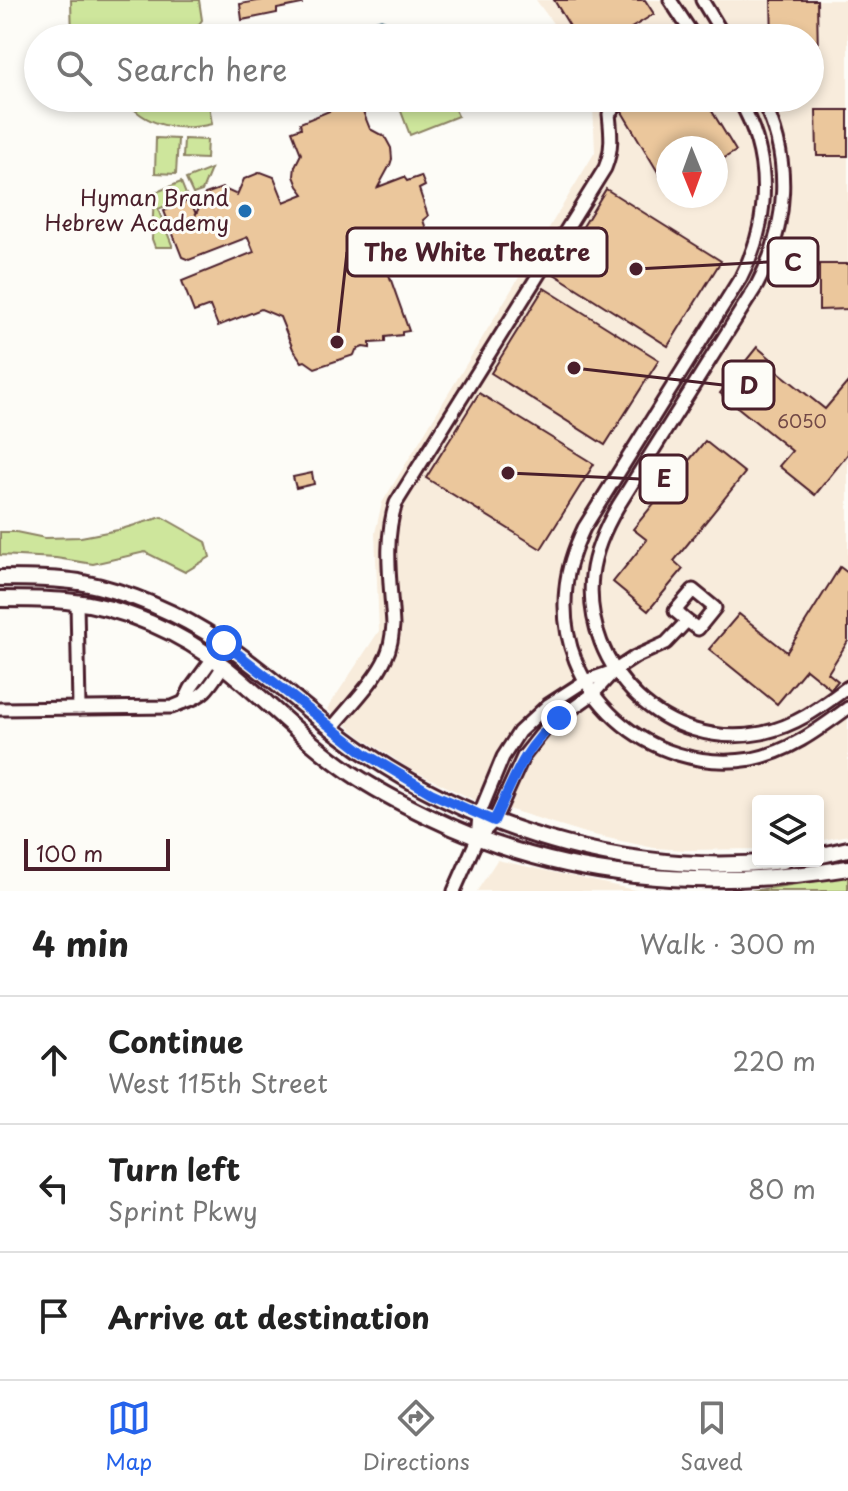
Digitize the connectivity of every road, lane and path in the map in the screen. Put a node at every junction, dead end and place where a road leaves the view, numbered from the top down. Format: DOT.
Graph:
graph roads {
  1 [pos="670,0"];
  2 [pos="702,0"];
  3 [pos="686,24"];
  4 [pos="717,24"];
  5 [pos="611,112"];
  6 [pos="745,112"];
  7 [pos="767,112"];
  8 [pos="0,578"];
  9 [pos="0,599"];
  10 [pos="77,602"];
  11 [pos="687,621"];
  12 [pos="218,662"];
  13 [pos="615,670"];
  14 [pos="585,681"];
  15 [pos="848,687"];
  16 [pos="593,694"];
  17 [pos="79,708"];
  18 [pos="848,708"];
  19 [pos="0,709"];
  20 [pos="332,728"];
  21 [pos="479,815"];
  22 [pos="494,821"];
  23 [pos="477,839"];
  24 [pos="848,849"];
  25 [pos="824,855"];
  26 [pos="752,863"];
  27 [pos="848,868"];
  28 [pos="454,891"];
  1 -- 3 [label="street"];
  2 -- 4 [label="street"];
  5 -- 20 [label="street"];
  6 -- 14 [label="street"];
  7 -- 13 [label="street"];
  8 -- 20 [label="street"];
  9 -- 10 [label="street"];
  10 -- 12 [label="street"];
  10 -- 17 [label="street"];
  11 -- 13 [label="street"];
  12 -- 17 [label="street"];
  12 -- 23 [label="street"];
  13 -- 14 [label="street"];
  13 -- 15 [label="street"];
  13 -- 16 [label="street"];
  14 -- 16 [label="street"];
  14 -- 21 [label="street"];
  16 -- 18 [label="street"];
  16 -- 22 [label="street"];
  17 -- 19 [label="street"];
  20 -- 21 [label="street"];
  21 -- 22 [label="street"];
  21 -- 23 [label="street"];
  22 -- 23 [label="street"];
  22 -- 26 [label="street"];
  23 -- 27 [label="street"];
  23 -- 28 [label="street"];
  24 -- 25 [label="street"];
}
